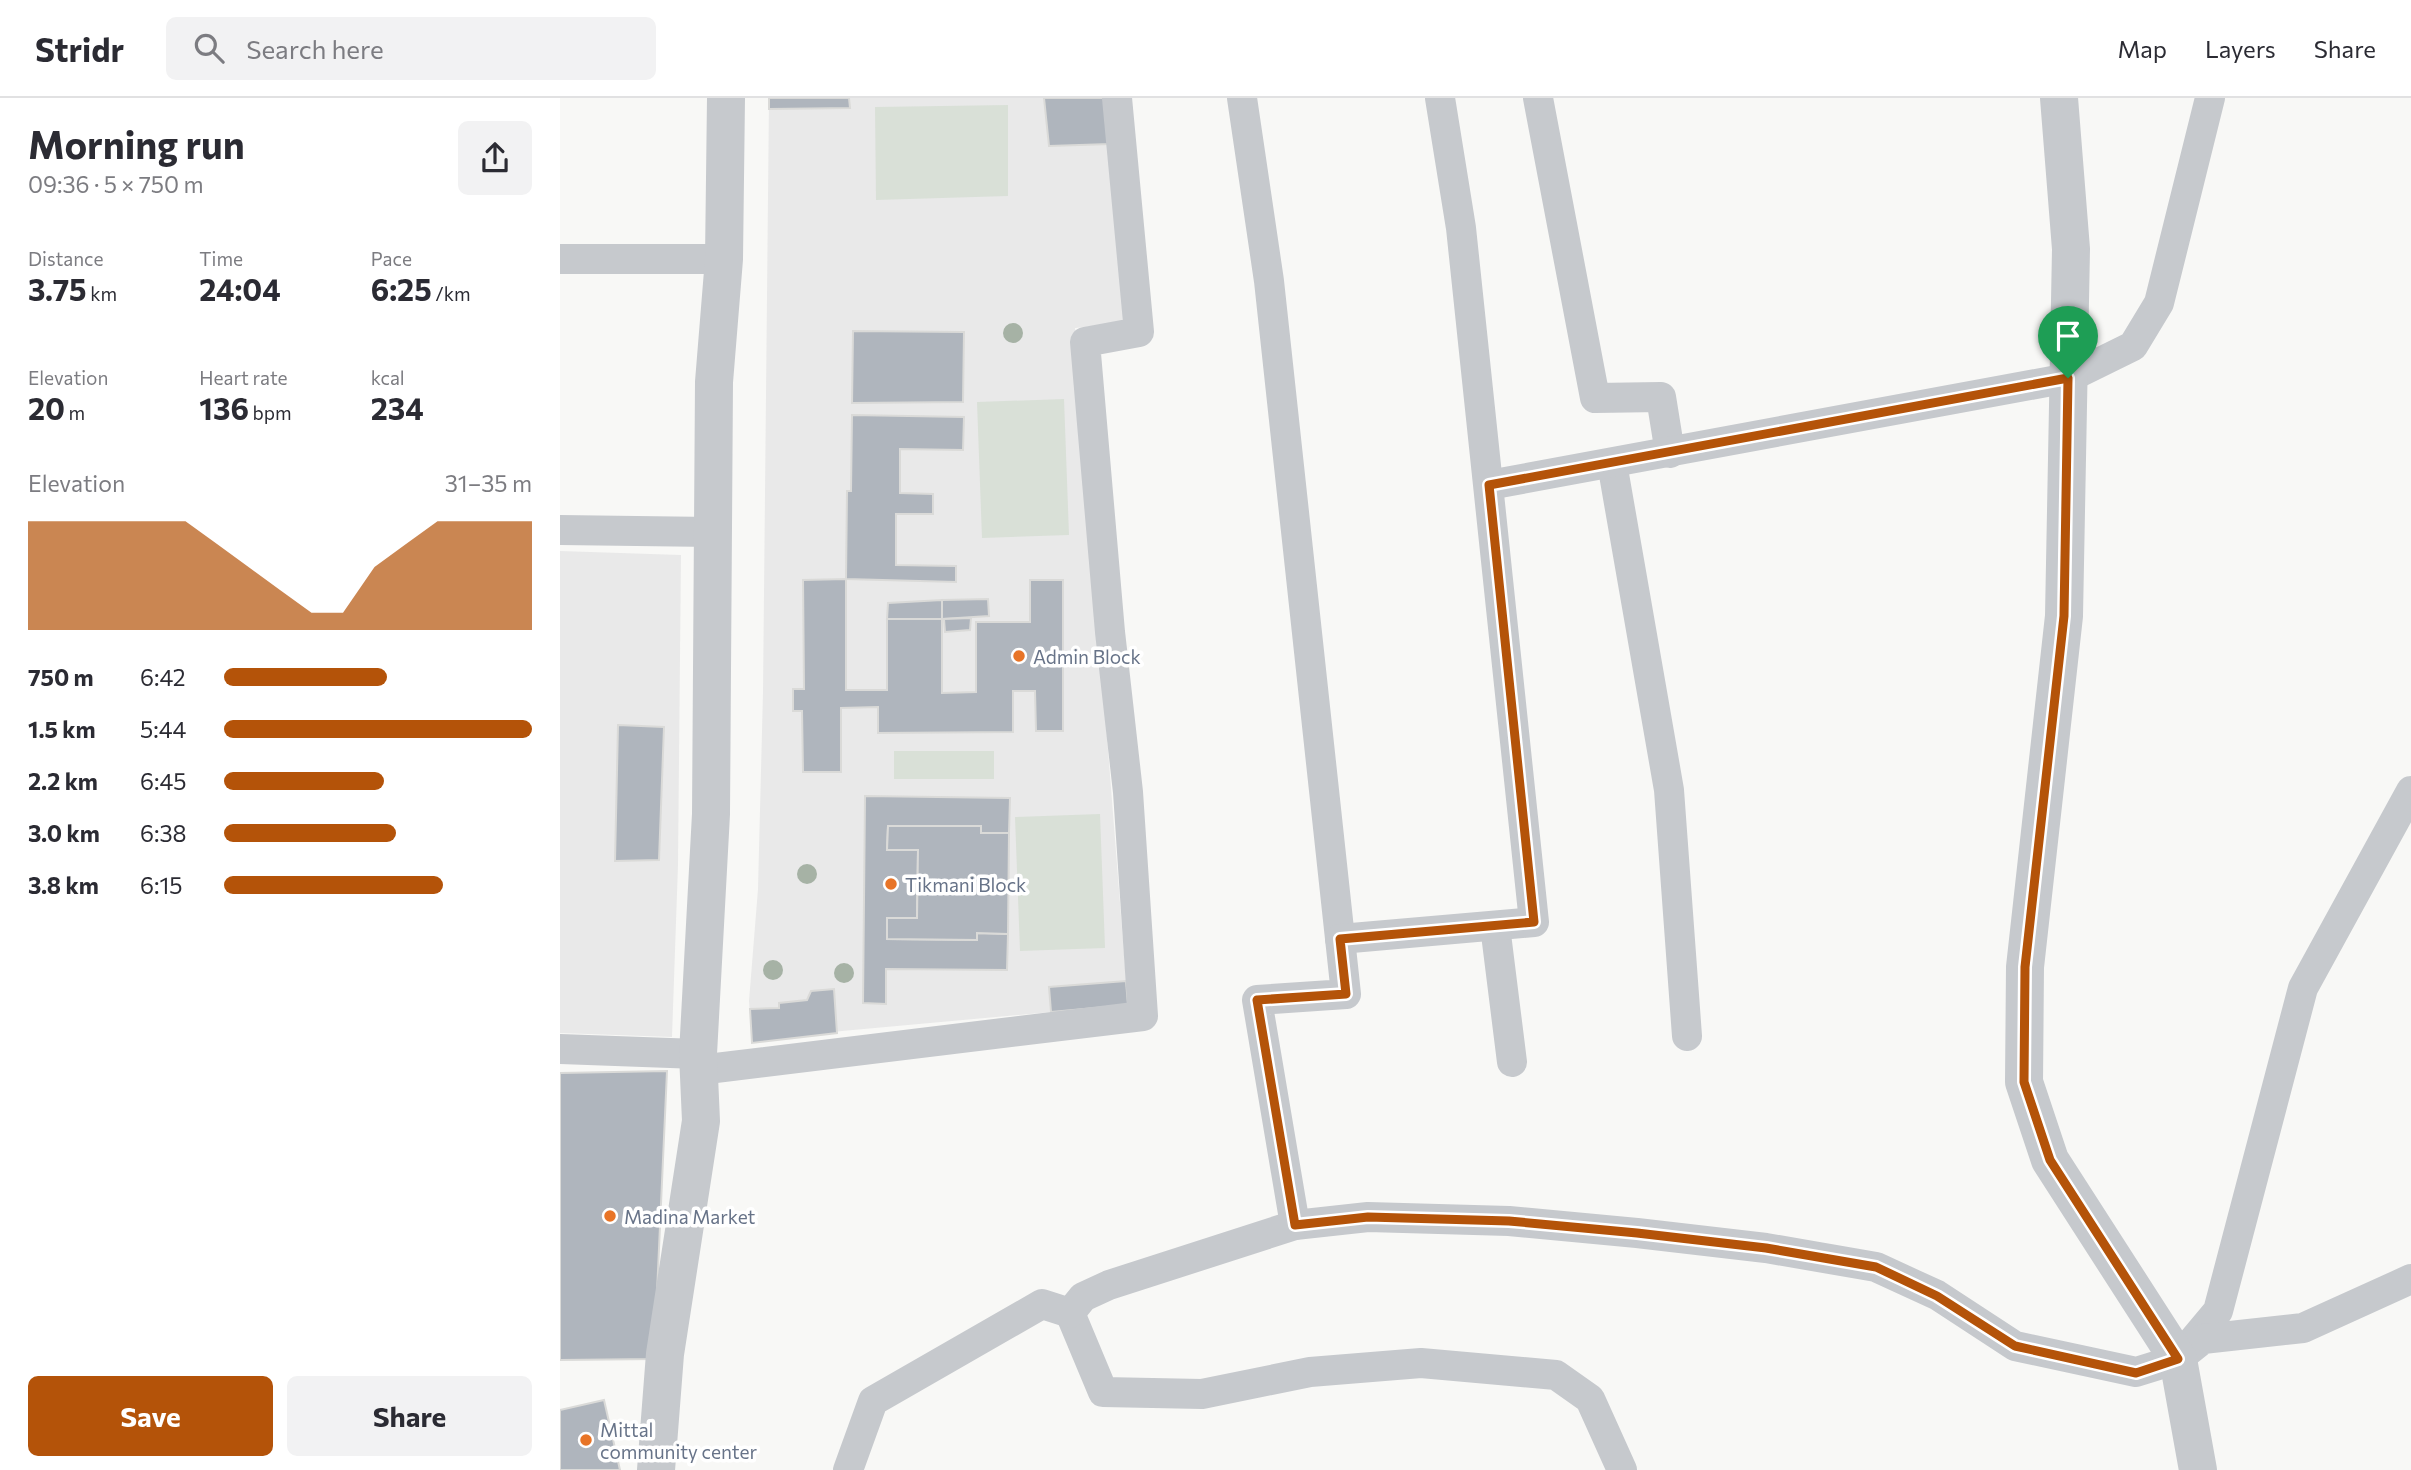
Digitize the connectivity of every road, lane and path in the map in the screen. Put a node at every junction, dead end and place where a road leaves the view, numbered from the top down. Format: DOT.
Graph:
graph roads {
  1 [pos="726,98"];
  2 [pos="1117,98"];
  3 [pos="1242,98"];
  4 [pos="1440,98"];
  5 [pos="1538,98"];
  6 [pos="2059,98"];
  7 [pos="2210,98"];
  8 [pos="560,258"];
  9 [pos="724,259"];
  10 [pos="2068,378"];
  11 [pos="1670,453"];
  12 [pos="1612,463"];
  13 [pos="1489,485"];
  14 [pos="560,530"];
  15 [pos="713,532"];
  16 [pos="2411,790"];
  17 [pos="1495,926"];
  18 [pos="1340,939"];
  19 [pos="1687,1036"];
  20 [pos="560,1049"];
  21 [pos="699,1062"];
  22 [pos="1512,1062"];
  23 [pos="1295,1225"];
  24 [pos="2411,1279"];
  25 [pos="1070,1313"];
  26 [pos="2178,1359"];
  27 [pos="656,1470"];
  28 [pos="848,1470"];
  29 [pos="1622,1470"];
  30 [pos="2199,1470"];
  1 -- 9 [label="street"];
  2 -- 21 [label="street"];
  3 -- 18 [label="street"];
  4 -- 13 [label="street"];
  5 -- 11 [label="street"];
  6 -- 10 [label="street"];
  7 -- 10 [label="street"];
  8 -- 9 [label="street"];
  9 -- 15 [label="street"];
  10 -- 11 [label="street"];
  10 -- 26 [label="street"];
  11 -- 12 [label="street"];
  12 -- 13 [label="street"];
  12 -- 19 [label="street"];
  13 -- 17 [label="street"];
  14 -- 15 [label="street"];
  15 -- 21 [label="street"];
  16 -- 26 [label="street"];
  17 -- 18 [label="street"];
  17 -- 22 [label="street"];
  18 -- 23 [label="street"];
  20 -- 21 [label="street"];
  21 -- 27 [label="street"];
  23 -- 25 [label="street"];
  23 -- 26 [label="street"];
  24 -- 26 [label="street"];
  25 -- 28 [label="street"];
  25 -- 29 [label="street"];
  26 -- 30 [label="street"];
}
